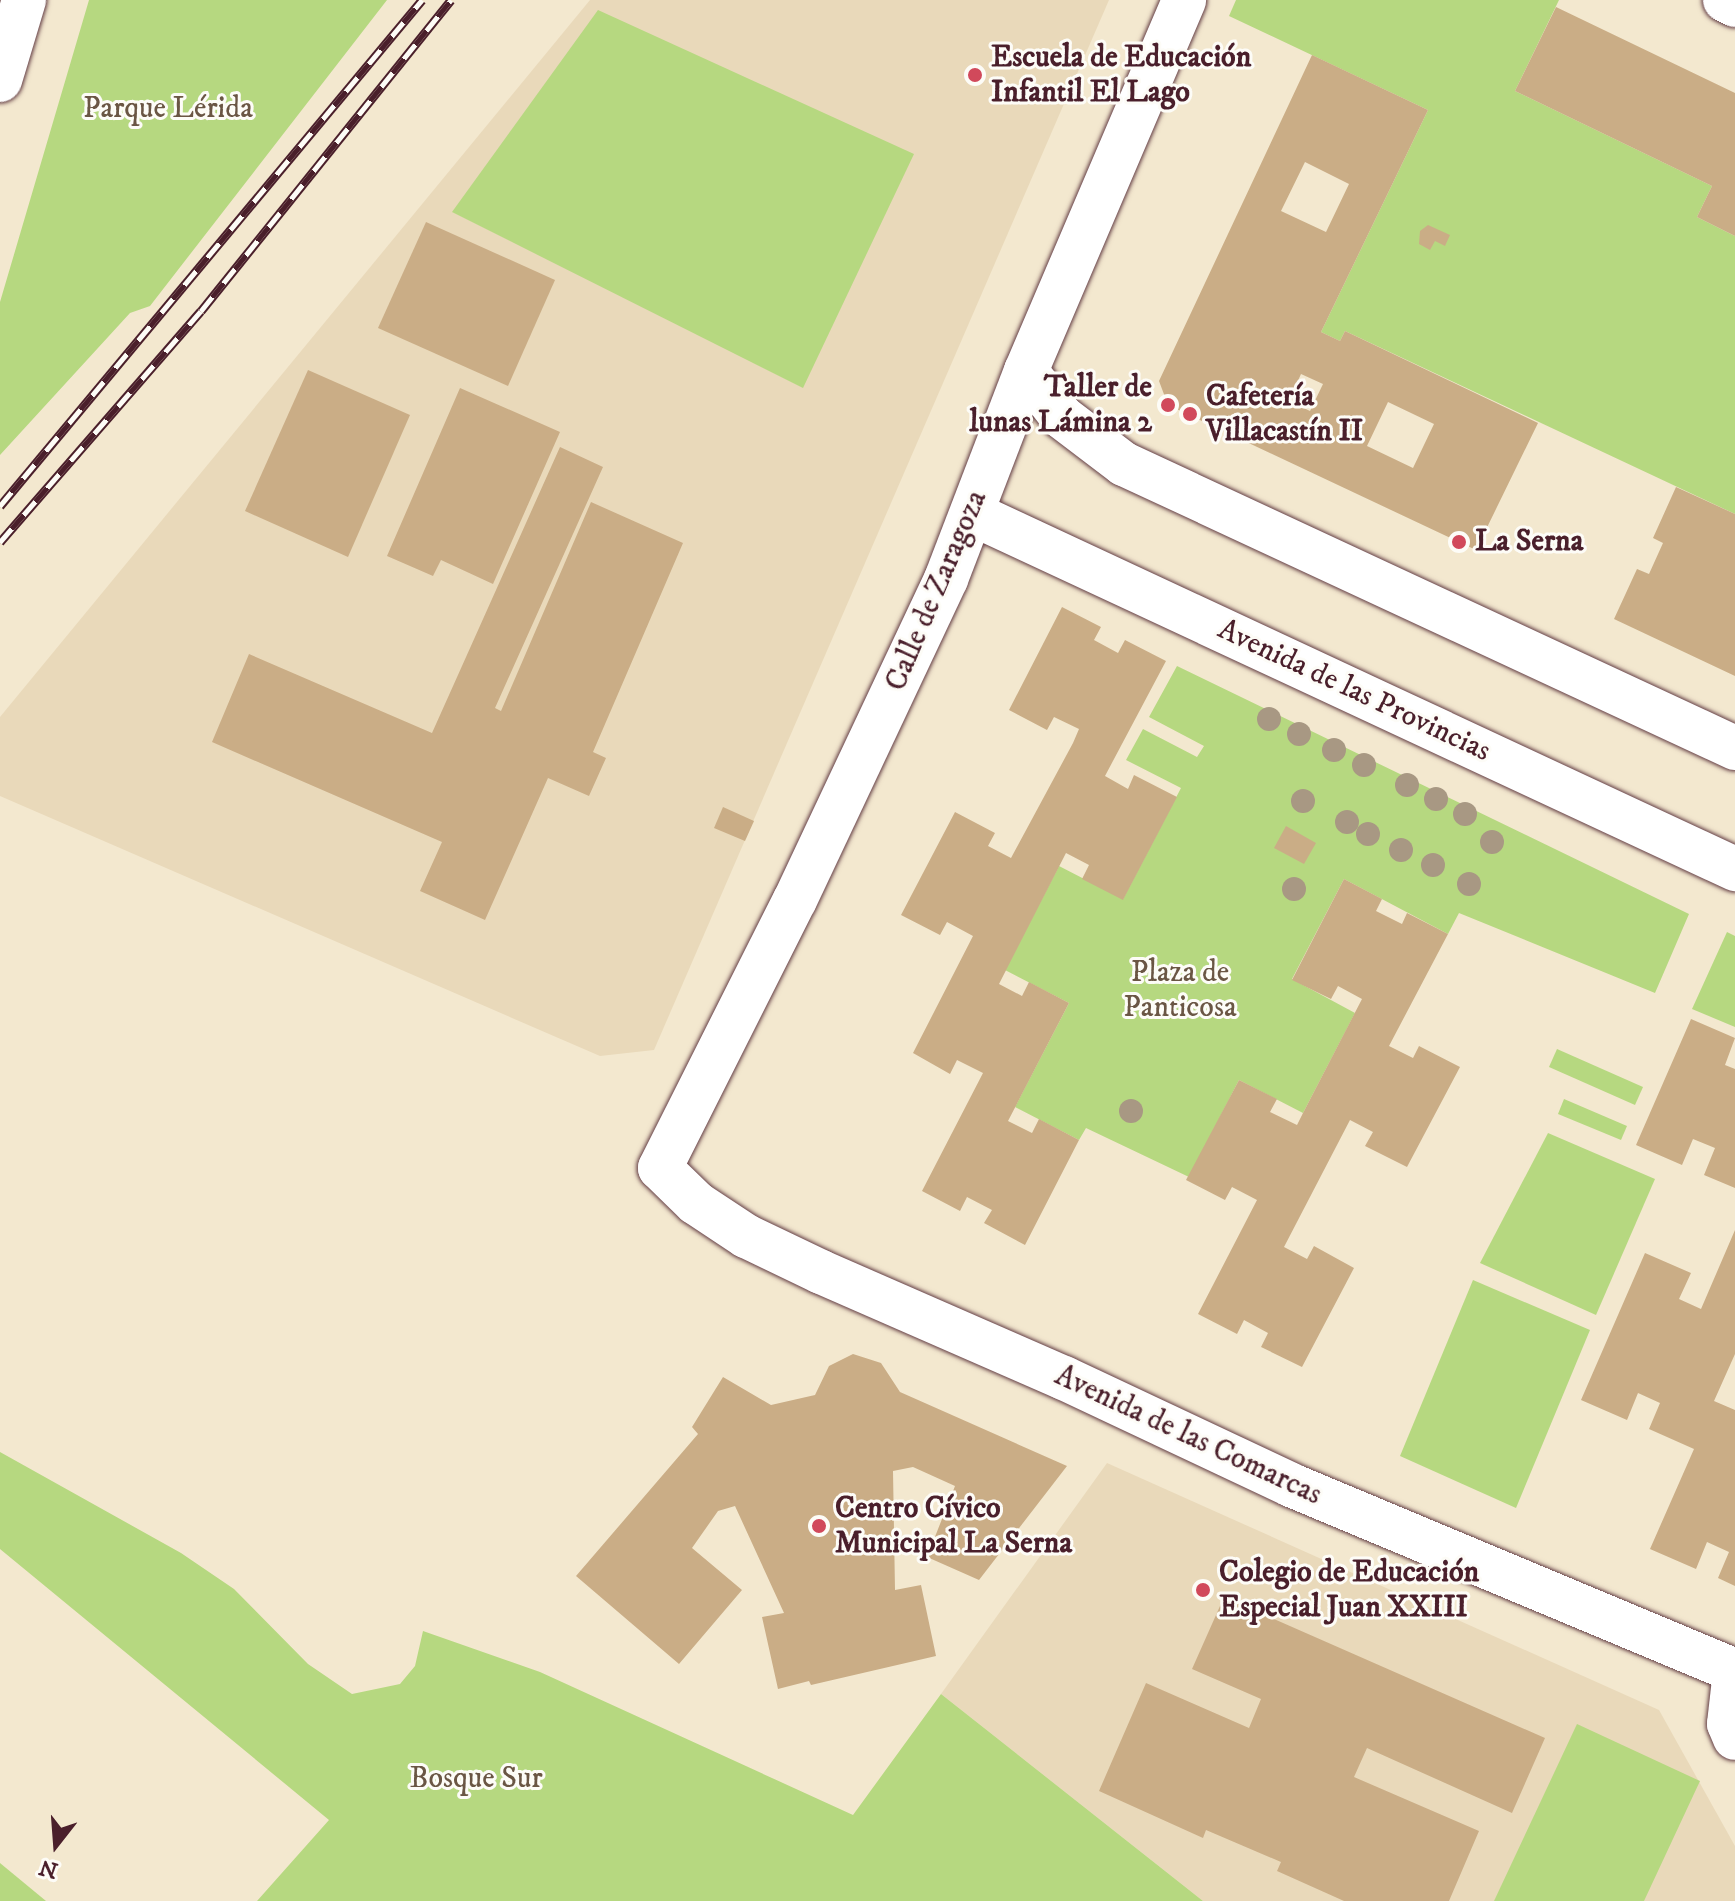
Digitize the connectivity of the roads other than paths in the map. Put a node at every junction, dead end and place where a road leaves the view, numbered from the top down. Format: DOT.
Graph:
graph roads {
  1 [pos="24,0"];
  2 [pos="1184,0"];
  3 [pos="1725,0"];
  4 [pos="1735,5"];
  5 [pos="0,80"];
  6 [pos="1026,371"];
  7 [pos="973,514"];
  8 [pos="1735,748"];
  9 [pos="1735,869"];
  10 [pos="660,1168"];
  11 [pos="1735,1671"];
  12 [pos="1735,1738"];
  1 -- 5 [label="street"];
  2 -- 6 [label="street, Calle de Zaragoza"];
  3 -- 4 [label="street"];
  6 -- 7 [label="street, Calle de Zaragoza"];
  6 -- 8 [label="street"];
  7 -- 9 [label="street, Avenida de las Provincias"];
  7 -- 10 [label="street, Calle de Zaragoza"];
  10 -- 11 [label="street, Avenida de las Comarcas"];
  11 -- 12 [label="street"];
}
